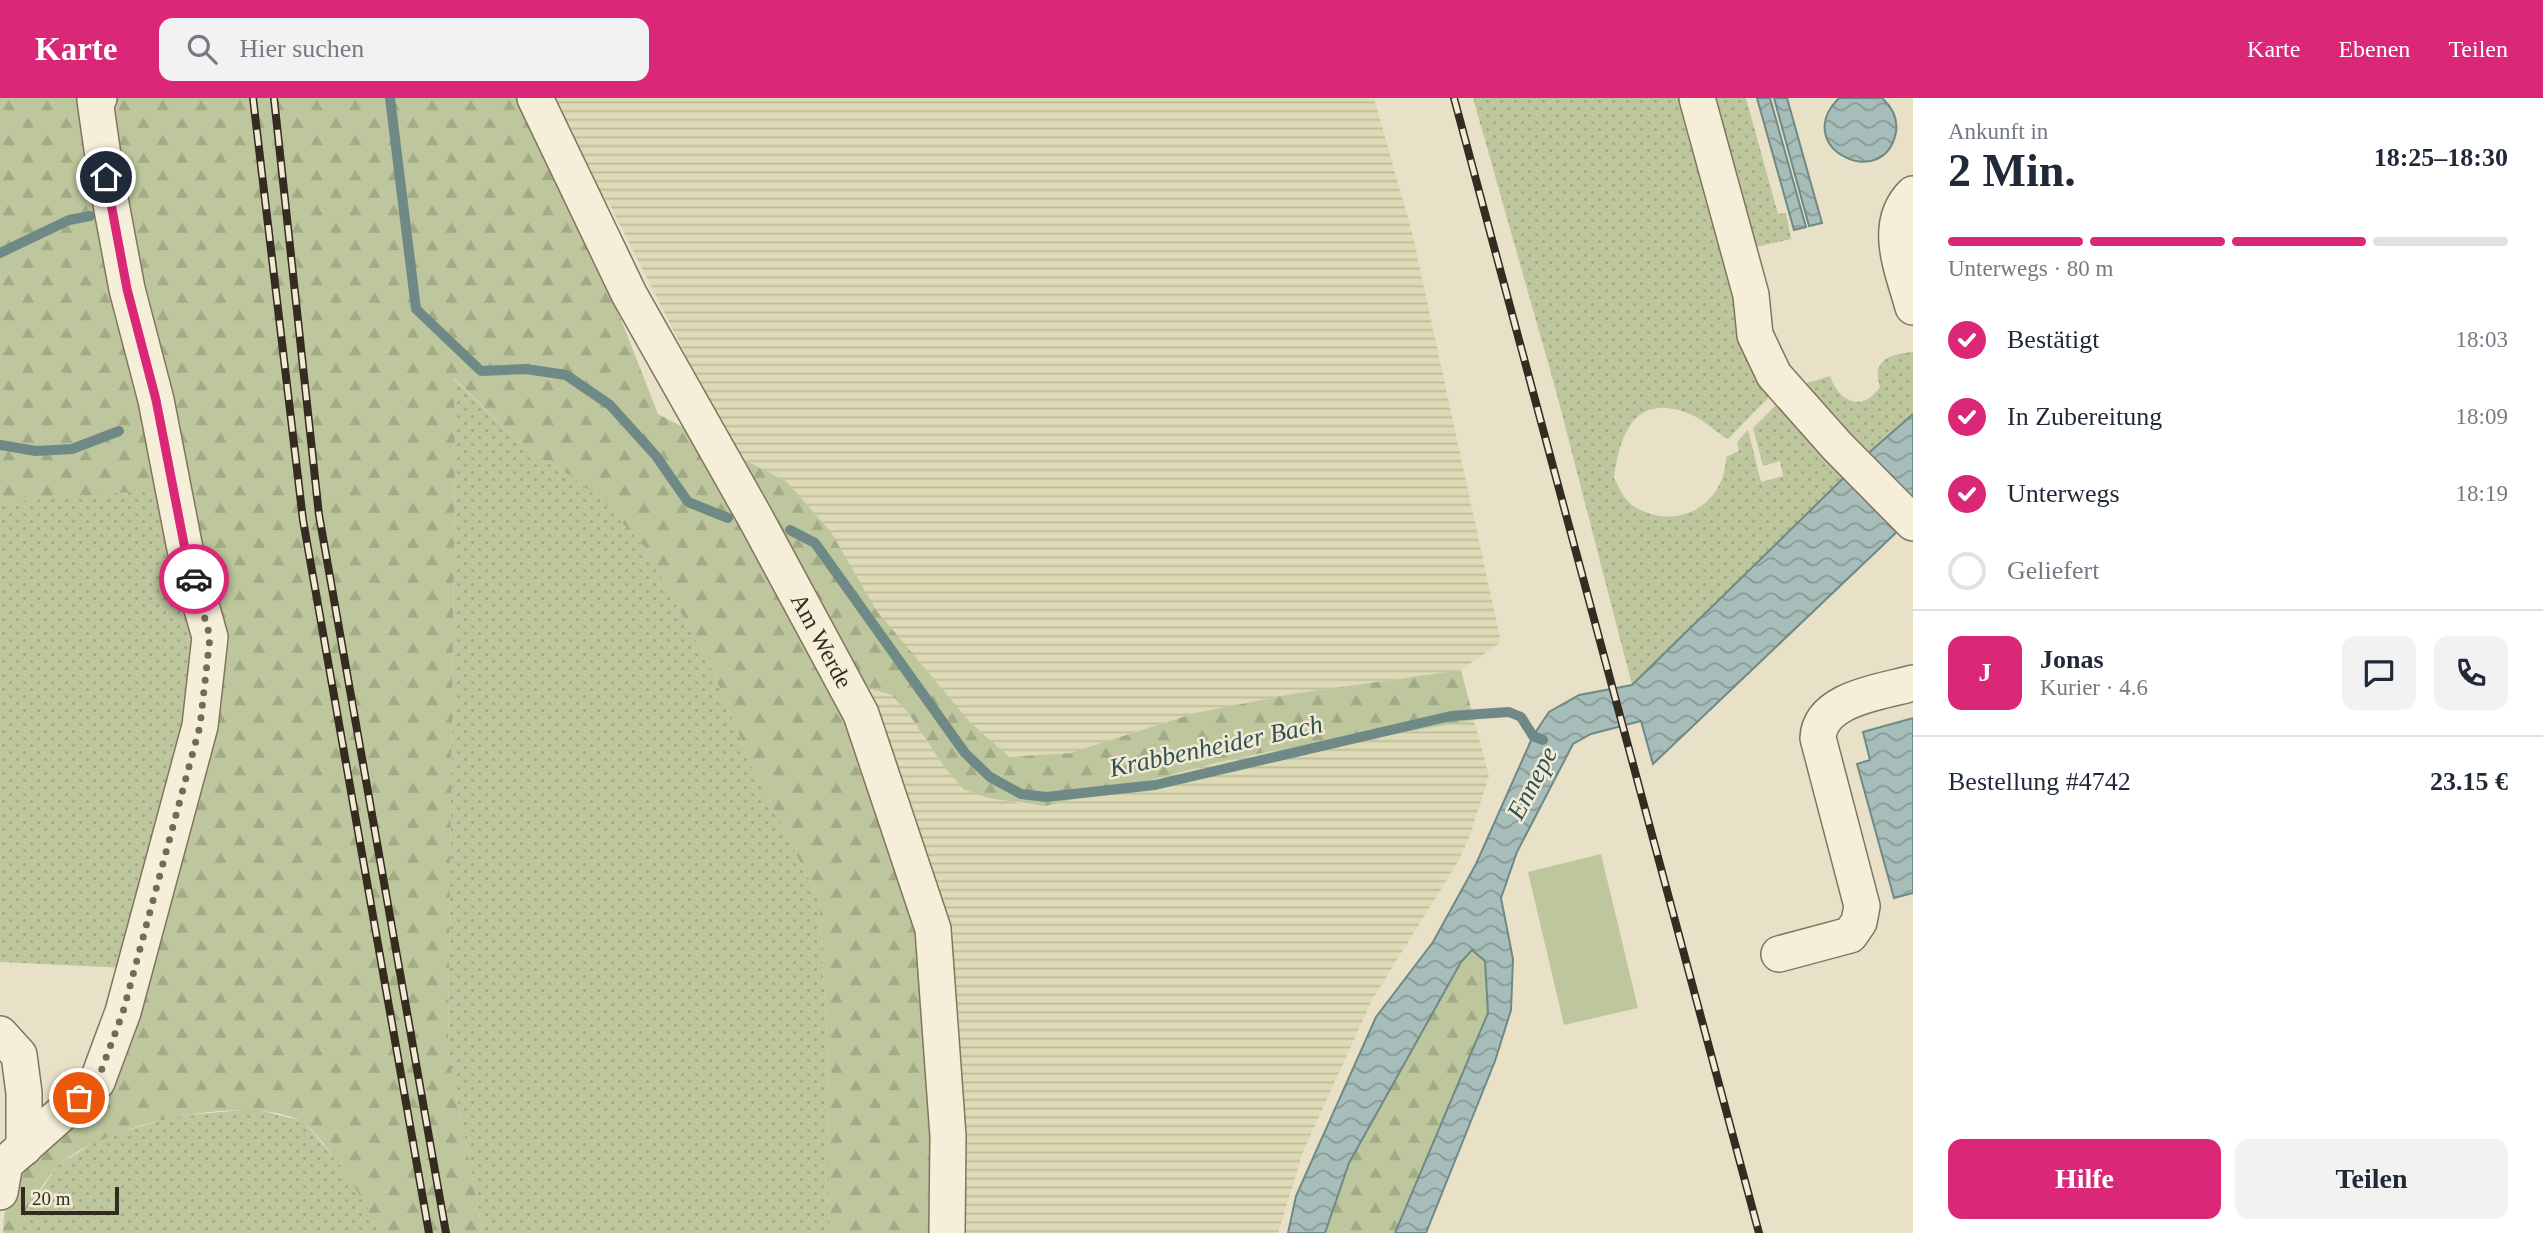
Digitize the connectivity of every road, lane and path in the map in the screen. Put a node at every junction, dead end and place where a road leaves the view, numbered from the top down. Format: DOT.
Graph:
graph roads {
  1 [pos="99,98"];
  2 [pos="535,98"];
  3 [pos="1697,98"];
  4 [pos="1913,194"];
  5 [pos="1913,307"];
  6 [pos="1913,523"];
  7 [pos="1913,683"];
  8 [pos="1779,954"];
  9 [pos="0,1034"];
  10 [pos="24,1148"];
  11 [pos="0,1192"];
  12 [pos="947,1233"];
  1 -- 10 [label="street"];
  2 -- 12 [label="street, Am Werde"];
  3 -- 6 [label="street"];
  4 -- 5 [label="street"];
  7 -- 8 [label="street"];
  9 -- 10 [label="street"];
  10 -- 11 [label="street"];
}
